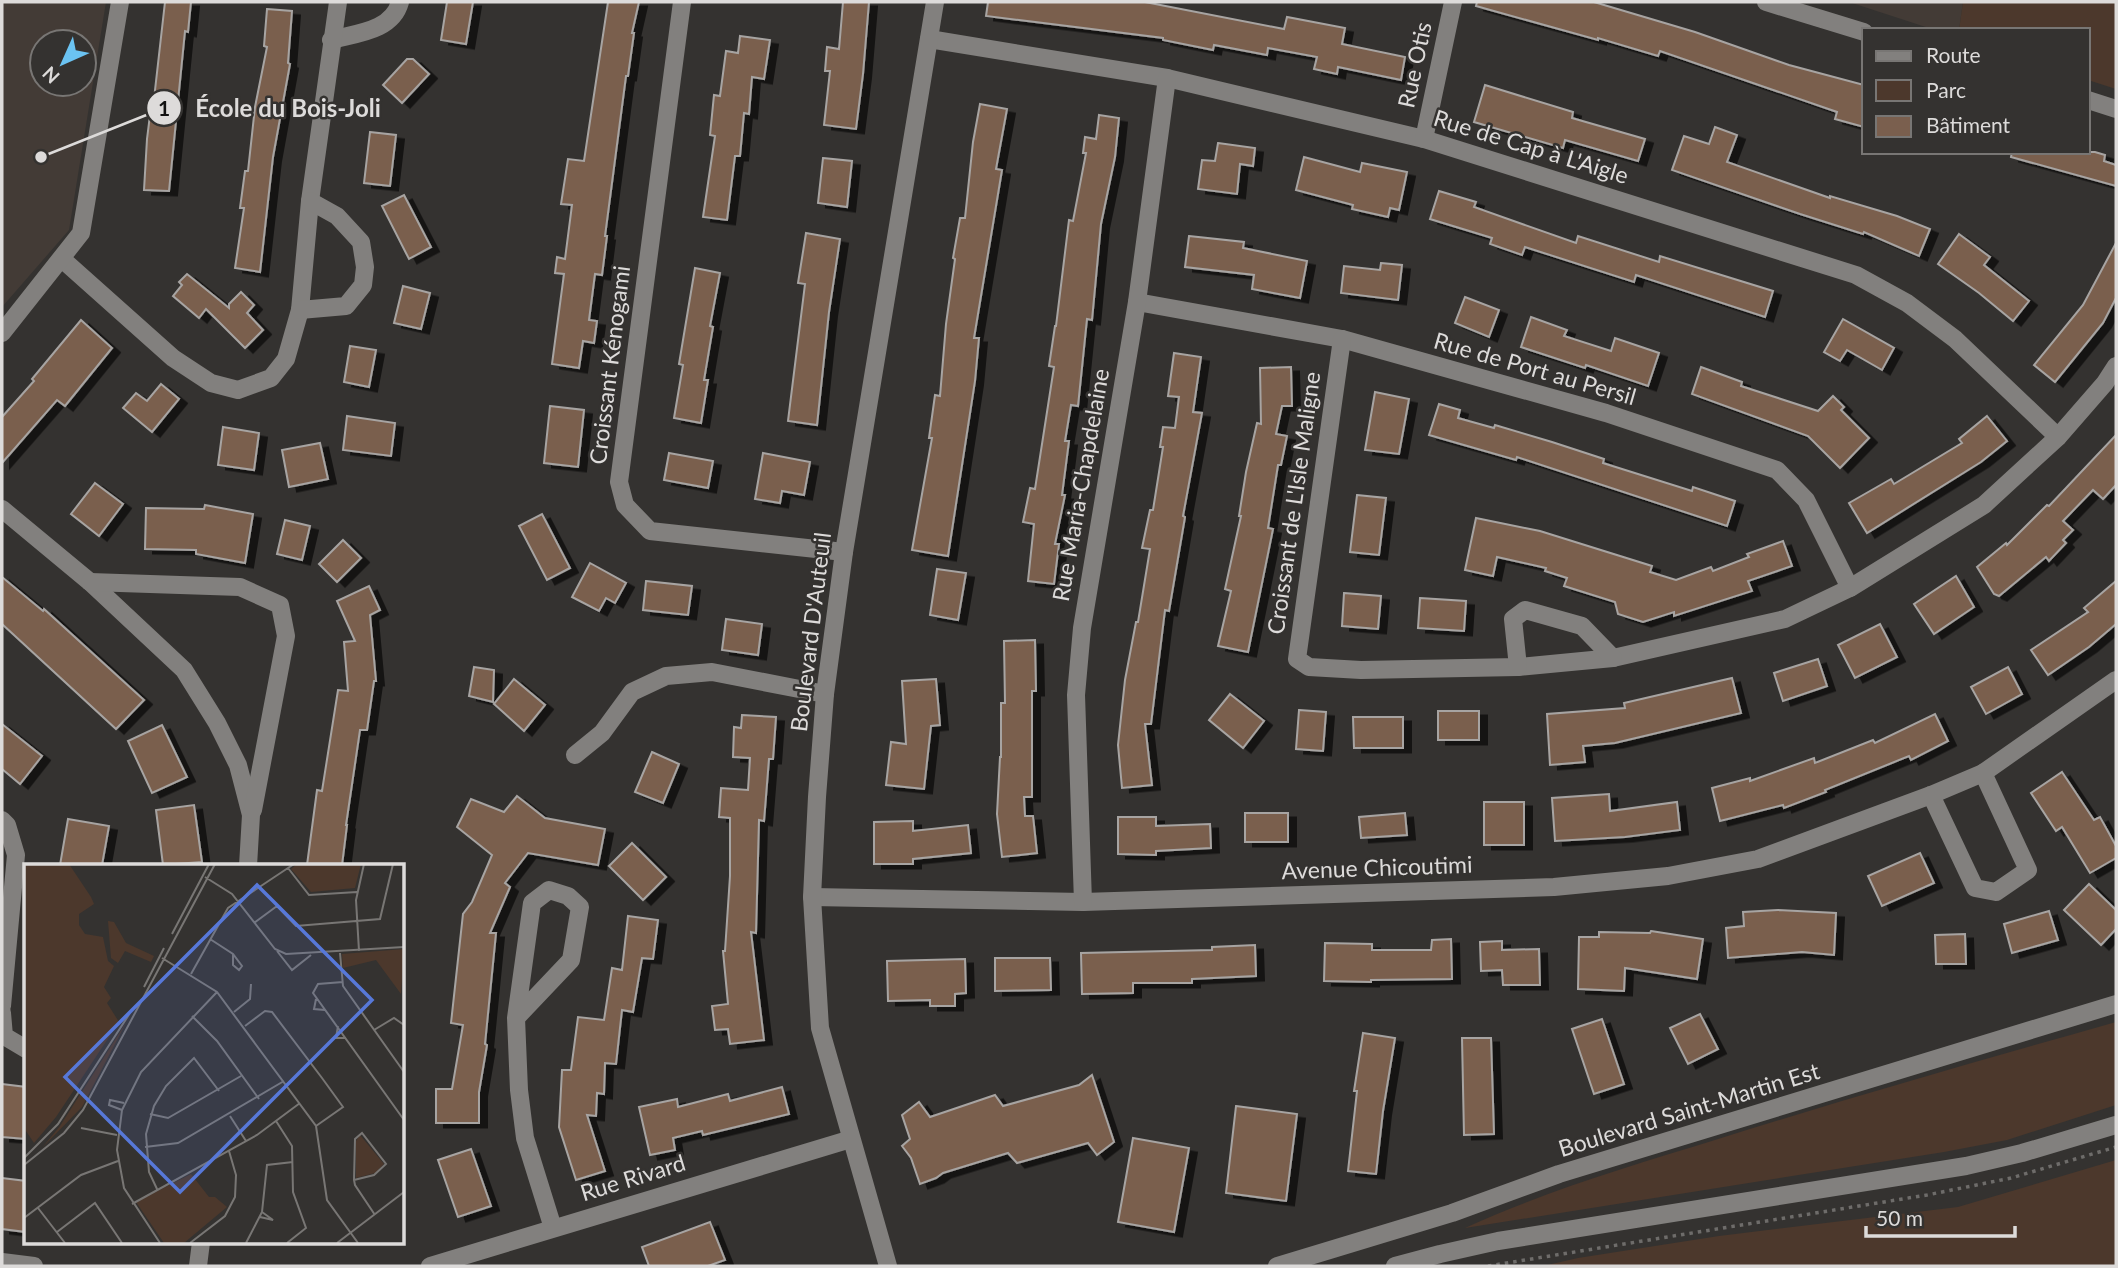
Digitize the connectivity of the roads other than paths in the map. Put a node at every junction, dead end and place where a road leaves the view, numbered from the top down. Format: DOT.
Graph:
graph roads {
  1 [pos="120,2"];
  2 [pos="338,2"];
  3 [pos="400,2"];
  4 [pos="682,2"];
  5 [pos="935,2"];
  6 [pos="1453,2"];
  7 [pos="1766,2"];
  8 [pos="1862,31"];
  9 [pos="929,39"];
  10 [pos="331,40"];
  11 [pos="1167,78"];
  12 [pos="2090,101"];
  13 [pos="2116,109"];
  14 [pos="1424,139"];
  15 [pos="310,201"];
  16 [pos="62,260"];
  17 [pos="1137,302"];
  18 [pos="300,310"];
  19 [pos="2,333"];
  20 [pos="1342,340"];
  21 [pos="2116,366"];
  22 [pos="2058,437"];
  23 [pos="2,509"];
  24 [pos="844,552"];
  25 [pos="90,582"];
  26 [pos="1850,588"];
  27 [pos="1613,658"];
  28 [pos="1518,667"];
  29 [pos="2116,680"];
  30 [pos="825,694"];
  31 [pos="575,755"];
  32 [pos="1983,773"];
  33 [pos="1931,795"];
  34 [pos="251,816"];
  35 [pos="2,820"];
  36 [pos="248,864"];
  37 [pos="812,897"];
  38 [pos="1083,902"];
  39 [pos="2116,1004"];
  40 [pos="2,1006"];
  41 [pos="2,1013"];
  42 [pos="516,1018"];
  43 [pos="24,1048"];
  44 [pos="2116,1125"];
  45 [pos="851,1139"];
  46 [pos="553,1228"];
  47 [pos="201,1244"];
  48 [pos="2,1262"];
  49 [pos="34,1266"];
  50 [pos="198,1266"];
  51 [pos="430,1266"];
  52 [pos="888,1266"];
  53 [pos="1282,1266"];
  54 [pos="1395,1266"];
  1 -- 16 [label="street"];
  2 -- 10 [label="street"];
  3 -- 10 [label="street"];
  4 -- 24 [label="street, Croissant Kénogami"];
  5 -- 9 [label="street, Boulevard D'Auteuil"];
  6 -- 14 [label="street, Rue Otis"];
  7 -- 8 [label="street"];
  9 -- 11 [label="street, Rue de Cap à L'Aigle"];
  9 -- 24 [label="street, Boulevard D'Auteuil"];
  10 -- 15 [label="street"];
  11 -- 14 [label="street, Rue de Cap à L'Aigle"];
  11 -- 17 [label="street, Rue Maria-Chapdelaine"];
  12 -- 13 [label="street"];
  14 -- 22 [label="street, Rue de Cap à L'Aigle"];
  15 -- 18 [label="street"];
  15 -- 18 [label="street"];
  16 -- 18 [label="street"];
  16 -- 19 [label="street"];
  17 -- 20 [label="street, Rue de Port au Persil"];
  17 -- 38 [label="street, Rue Maria-Chapdelaine"];
  20 -- 26 [label="street, Rue de Port au Persil"];
  20 -- 28 [label="street, Croissant de L'Isle Maligne"];
  21 -- 22 [label="street, Croissant de L'Isle Maligne"];
  22 -- 26 [label="street, Croissant de L'Isle Maligne"];
  23 -- 25 [label="street"];
  24 -- 30 [label="street, Boulevard D'Auteuil"];
  25 -- 34 [label="street"];
  25 -- 34 [label="street"];
  26 -- 27 [label="street, Croissant de L'Isle Maligne"];
  27 -- 28 [label="street, Croissant de L'Isle Maligne"];
  27 -- 28 [label="street"];
  29 -- 32 [label="street, Avenue Chicoutimi"];
  30 -- 31 [label="street"];
  30 -- 37 [label="street, Boulevard D'Auteuil"];
  32 -- 33 [label="street, Avenue Chicoutimi"];
  32 -- 33 [label="street"];
  33 -- 38 [label="street, Avenue Chicoutimi"];
  34 -- 36 [label="street"];
  35 -- 40 [label="street"];
  37 -- 38 [label="street, Avenue Chicoutimi"];
  37 -- 45 [label="street, Boulevard D'Auteuil"];
  39 -- 53 [label="street, Boulevard Saint-Martin Est"];
  41 -- 43 [label="street"];
  42 -- 42 [label="street"];
  42 -- 46 [label="street"];
  44 -- 54 [label="street"];
  45 -- 46 [label="street, Rue Rivard"];
  45 -- 52 [label="street, Boulevard D'Auteuil"];
  46 -- 51 [label="street, Rue Rivard"];
  47 -- 50 [label="street"];
  48 -- 49 [label="street"];
}
